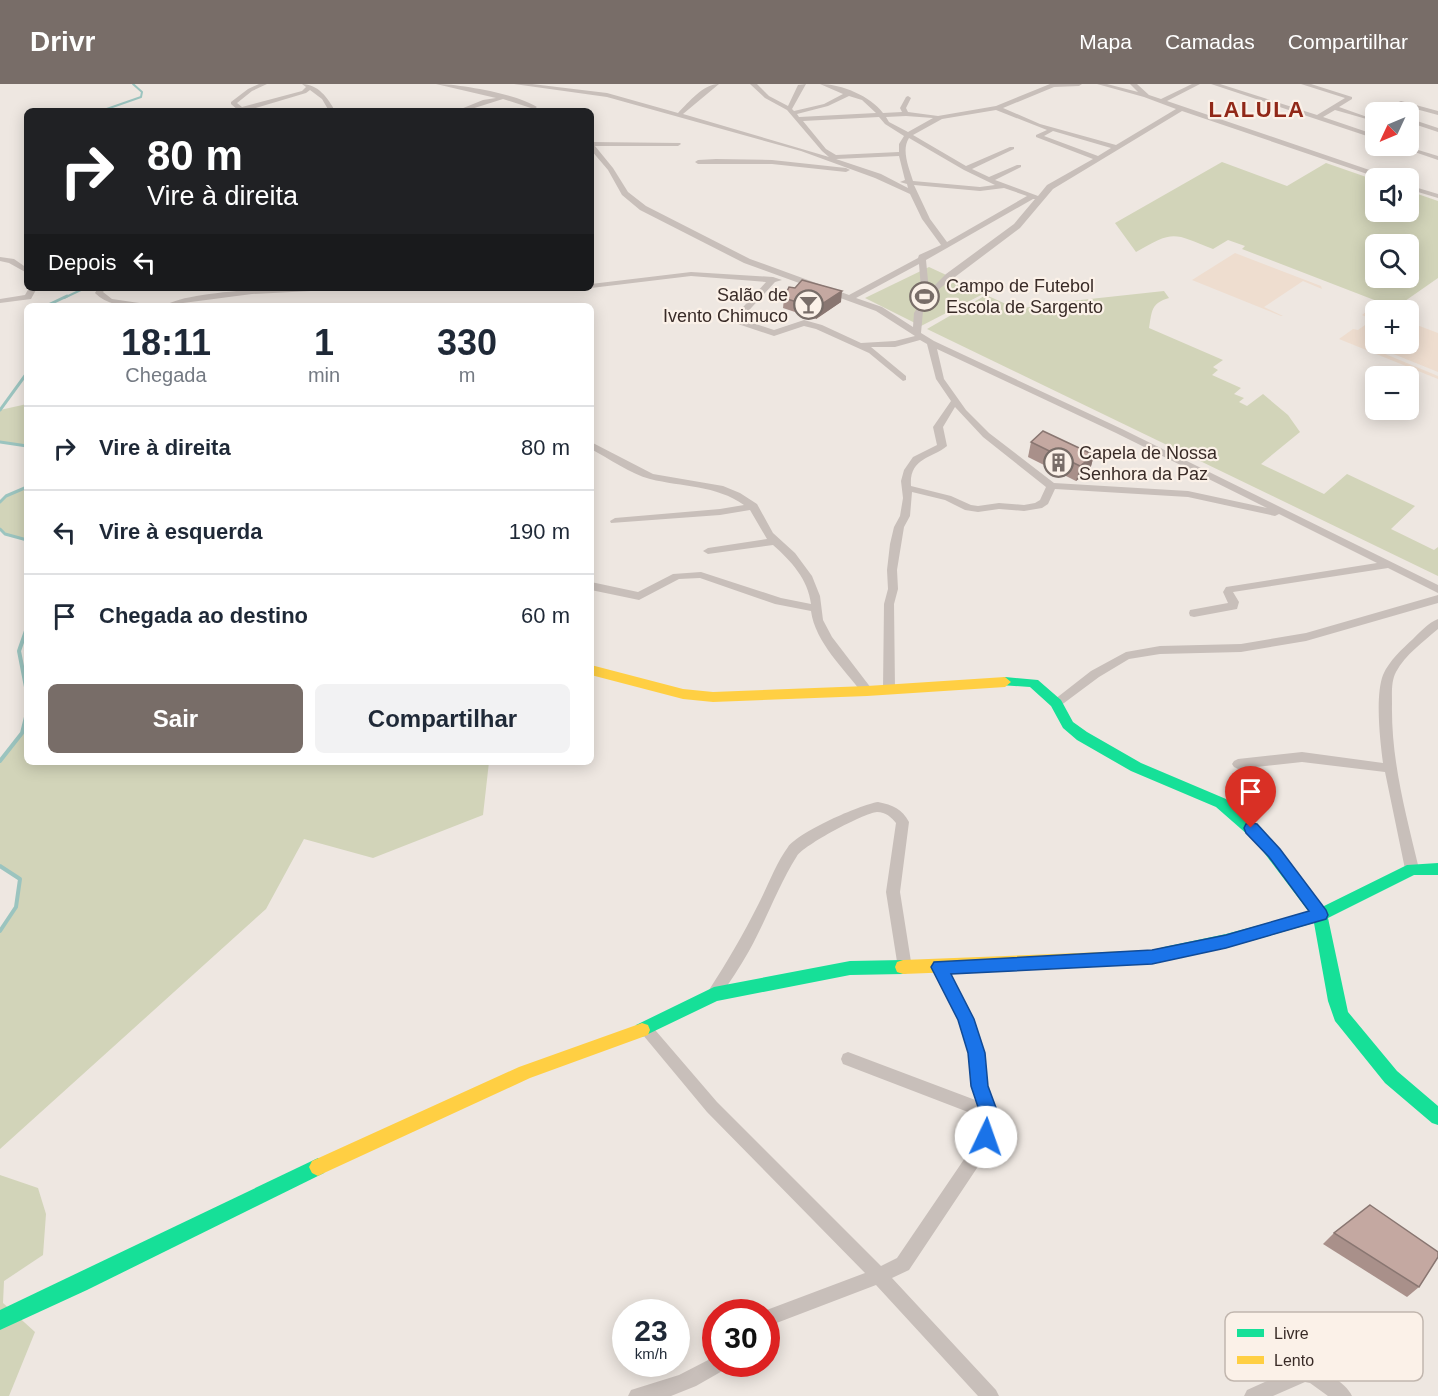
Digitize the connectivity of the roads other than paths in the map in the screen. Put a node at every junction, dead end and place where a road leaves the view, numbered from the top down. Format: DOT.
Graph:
graph roads {
  1 [pos="264,84"];
  2 [pos="439,84"];
  3 [pos="517,84"];
  4 [pos="716,84"];
  5 [pos="803,84"];
  6 [pos="823,84"];
  7 [pos="1079,84"];
  8 [pos="1100,84"];
  9 [pos="1133,84"];
  10 [pos="1197,84"];
  11 [pos="1214,84"];
  12 [pos="1304,84"];
  13 [pos="756,85"];
  14 [pos="1052,85"];
  15 [pos="307,86"];
  16 [pos="552,86"];
  17 [pos="849,93"];
  18 [pos="546,95"];
  19 [pos="1147,96"];
  20 [pos="908,98"];
  21 [pos="513,99"];
  22 [pos="540,101"];
  23 [pos="1162,101"];
  24 [pos="1419,107"];
  25 [pos="240,108"];
  26 [pos="251,108"];
  27 [pos="330,108"];
  28 [pos="466,108"];
  29 [pos="535,108"];
  30 [pos="537,108"];
  31 [pos="997,108"];
  32 [pos="1335,108"];
  33 [pos="1181,109"];
  34 [pos="790,111"];
  35 [pos="1438,113"];
  36 [pos="906,114"];
  37 [pos="679,115"];
  38 [pos="880,115"];
  39 [pos="940,117"];
  40 [pos="1365,117"];
  41 [pos="1317,118"];
  42 [pos="798,119"];
  43 [pos="1365,120"];
  44 [pos="1419,124"];
  45 [pos="1053,129"];
  46 [pos="1350,129"];
  47 [pos="1438,130"];
  48 [pos="1365,134"];
  49 [pos="911,136"];
  50 [pos="678,144"];
  51 [pos="594,145"];
  52 [pos="1115,147"];
  53 [pos="1012,148"];
  54 [pos="594,149"];
  55 [pos="902,152"];
  56 [pos="1419,152"];
  57 [pos="831,158"];
  58 [pos="1098,158"];
  59 [pos="1438,158"];
  60 [pos="698,162"];
  61 [pos="1019,166"];
  62 [pos="966,169"];
  63 [pos="1365,172"];
  64 [pos="878,176"];
  65 [pos="989,180"];
  66 [pos="891,181"];
  67 [pos="912,183"];
  68 [pos="1003,186"];
  69 [pos="1419,190"];
  70 [pos="913,193"];
  71 [pos="1438,196"];
  72 [pos="1034,198"];
  73 [pos="945,245"];
  74 [pos="922,257"];
  75 [pos="0,259"];
  76 [pos="24,269"];
  77 [pos="772,279"];
  78 [pos="803,283"];
  79 [pos="594,286"];
  80 [pos="31,291"];
  81 [pos="100,291"];
  82 [pos="248,291"];
  83 [pos="272,291"];
  84 [pos="252,292"];
  85 [pos="849,298"];
  86 [pos="0,301"];
  87 [pos="926,301"];
  88 [pos="124,303"];
  89 [pos="176,303"];
  90 [pos="919,335"];
  91 [pos="931,343"];
  92 [pos="861,345"];
  93 [pos="903,378"];
  94 [pos="955,401"];
  95 [pos="594,447"];
  96 [pos="1051,486"];
  97 [pos="909,488"];
  98 [pos="753,506"];
  99 [pos="1291,516"];
  100 [pos="615,521"];
  101 [pos="775,541"];
  102 [pos="708,551"];
  103 [pos="1387,565"];
  104 [pos="594,587"];
  105 [pos="1438,589"];
  106 [pos="1438,600"];
  107 [pos="817,609"];
  108 [pos="1194,614"];
  109 [pos="1438,623"];
  110 [pos="594,671"];
  111 [pos="890,689"];
  112 [pos="867,691"];
  113 [pos="1056,703"];
  114 [pos="1238,764"];
  115 [pos="1389,768"];
  116 [pos="1412,868"];
  117 [pos="1438,869"];
  118 [pos="1320,915"];
  119 [pos="939,967"];
  120 [pos="905,968"];
  121 [pos="714,994"];
  122 [pos="645,1029"];
  123 [pos="848,1059"];
  124 [pos="989,1113"];
  125 [pos="1438,1117"];
  126 [pos="879,1276"];
  127 [pos="780,1314"];
  128 [pos="0,1320"];
  129 [pos="702,1375"];
  130 [pos="1287,1381"];
  131 [pos="1322,1381"];
  132 [pos="637,1396"];
  133 [pos="990,1396"];
  134 [pos="1253,1396"];
  135 [pos="1343,1396"];
  1 -- 25 [label="street"];
  2 -- 21 [label="street"];
  3 -- 16 [label="street"];
  4 -- 37 [label="street"];
  5 -- 34 [label="street"];
  6 -- 17 [label="street"];
  7 -- 14 [label="street"];
  8 -- 19 [label="street"];
  9 -- 19 [label="street"];
  10 -- 23 [label="street"];
  11 -- 41 [label="street"];
  12 -- 32 [label="street"];
  13 -- 34 [label="street"];
  14 -- 31 [label="street"];
  15 -- 26 [label="street"];
  15 -- 27 [label="street"];
  16 -- 18 [label="street"];
  16 -- 37 [label="street"];
  17 -- 34 [label="street"];
  17 -- 38 [label="street"];
  19 -- 23 [label="street"];
  20 -- 36 [label="street"];
  21 -- 28 [label="street"];
  21 -- 29 [label="street"];
  22 -- 30 [label="street"];
  23 -- 33 [label="street"];
  24 -- 35 [label="street"];
  31 -- 39 [label="street"];
  31 -- 45 [label="street"];
  32 -- 40 [label="street"];
  32 -- 41 [label="street"];
  33 -- 52 [label="street"];
  33 -- 63 [label="street"];
  34 -- 42 [label="street"];
  36 -- 38 [label="street"];
  36 -- 39 [label="street"];
  37 -- 57 [label="street"];
  38 -- 42 [label="street"];
  38 -- 49 [label="street"];
  39 -- 49 [label="street"];
  41 -- 46 [label="street"];
  42 -- 57 [label="street"];
  43 -- 46 [label="street"];
  44 -- 47 [label="street"];
  45 -- 52 [label="street"];
  45 -- 58 [label="street"];
  46 -- 48 [label="street"];
  49 -- 55 [label="street"];
  49 -- 62 [label="street"];
  50 -- 51 [label="street"];
  52 -- 58 [label="street"];
  53 -- 62 [label="street"];
  54 -- 78 [label="street"];
  55 -- 57 [label="street"];
  55 -- 67 [label="street"];
  56 -- 59 [label="street"];
  57 -- 64 [label="street"];
  58 -- 72 [label="street"];
  60 -- 64 [label="street"];
  61 -- 65 [label="street"];
  62 -- 65 [label="street"];
  64 -- 66 [label="street"];
  65 -- 68 [label="street"];
  66 -- 67 [label="street"];
  66 -- 70 [label="street"];
  67 -- 68 [label="street"];
  67 -- 70 [label="street"];
  68 -- 72 [label="street"];
  69 -- 71 [label="street"];
  70 -- 73 [label="street"];
  72 -- 73 [label="street"];
  72 -- 87 [label="street"];
  73 -- 74 [label="street"];
  74 -- 85 [label="street"];
  74 -- 87 [label="street"];
  75 -- 76 [label="street"];
  77 -- 78 [label="street"];
  77 -- 79 [label="street"];
  77 -- 92 [label="street"];
  78 -- 85 [label="street"];
  80 -- 86 [label="street"];
  81 -- 88 [label="street"];
  82 -- 84 [label="street"];
  83 -- 84 [label="street"];
  84 -- 89 [label="street"];
  85 -- 90 [label="street"];
  87 -- 90 [label="street"];
  90 -- 91 [label="street"];
  90 -- 92 [label="street"];
  91 -- 94 [label="street"];
  91 -- 99 [label="street"];
  92 -- 93 [label="street"];
  94 -- 96 [label="street"];
  94 -- 97 [label="street"];
  95 -- 98 [label="street"];
  96 -- 97 [label="street"];
  96 -- 99 [label="street"];
  97 -- 111 [label="street"];
  98 -- 100 [label="street"];
  98 -- 101 [label="street"];
  99 -- 103 [label="street"];
  101 -- 102 [label="street"];
  101 -- 107 [label="street"];
  103 -- 105 [label="street"];
  103 -- 108 [label="street"];
  104 -- 107 [label="street"];
  106 -- 113 [label="street"];
  107 -- 112 [label="street"];
  109 -- 115 [label="street"];
  110 -- 112 [label="street"];
  111 -- 112 [label="street"];
  111 -- 113 [label="street"];
  113 -- 118 [label="street"];
  114 -- 115 [label="street"];
  115 -- 116 [label="street"];
  116 -- 117 [label="street"];
  116 -- 118 [label="street"];
  118 -- 119 [label="street"];
  118 -- 125 [label="street"];
  119 -- 120 [label="street"];
  119 -- 124 [label="street"];
  120 -- 121 [label="street"];
  120 -- 121 [label="street"];
  121 -- 122 [label="street"];
  122 -- 126 [label="street"];
  122 -- 128 [label="street"];
  123 -- 124 [label="street"];
  124 -- 126 [label="street"];
  126 -- 127 [label="street"];
  126 -- 133 [label="street"];
  129 -- 132 [label="street"];
  130 -- 134 [label="street"];
  131 -- 135 [label="street"];
}
